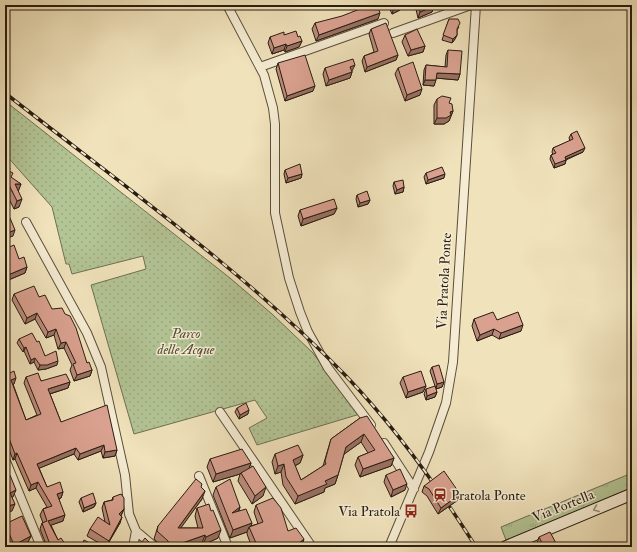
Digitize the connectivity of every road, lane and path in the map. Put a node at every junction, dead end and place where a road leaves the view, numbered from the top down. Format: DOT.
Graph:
graph roads {
  1 [pos="227,5"];
  2 [pos="471,5"];
  3 [pos="476,5"];
  4 [pos="384,23"];
  5 [pos="393,33"];
  6 [pos="260,67"];
  7 [pos="26,222"];
  8 [pos="220,412"];
  9 [pos="5,459"];
  10 [pos="199,476"];
  11 [pos="414,488"];
  12 [pos="632,494"];
  13 [pos="136,531"];
  14 [pos="507,546"];
  15 [pos="41,547"];
  16 [pos="133,547"];
  17 [pos="155,547"];
  18 [pos="228,547"];
  19 [pos="312,547"];
  20 [pos="390,547"];
  1 -- 6 [label="street"];
  2 -- 5 [label="street"];
  3 -- 11 [label="street, Via Pratola Ponte"];
  4 -- 6 [label="street"];
  6 -- 11 [label="street"];
  7 -- 13 [label="street"];
  8 -- 19 [label="street"];
  9 -- 15 [label="street"];
  10 -- 18 [label="street"];
  11 -- 20 [label="street, Via Pratola Ponte"];
  12 -- 14 [label="main road, Via Portella, one-way"];
  13 -- 16 [label="street"];
  13 -- 17 [label="street"];
}
